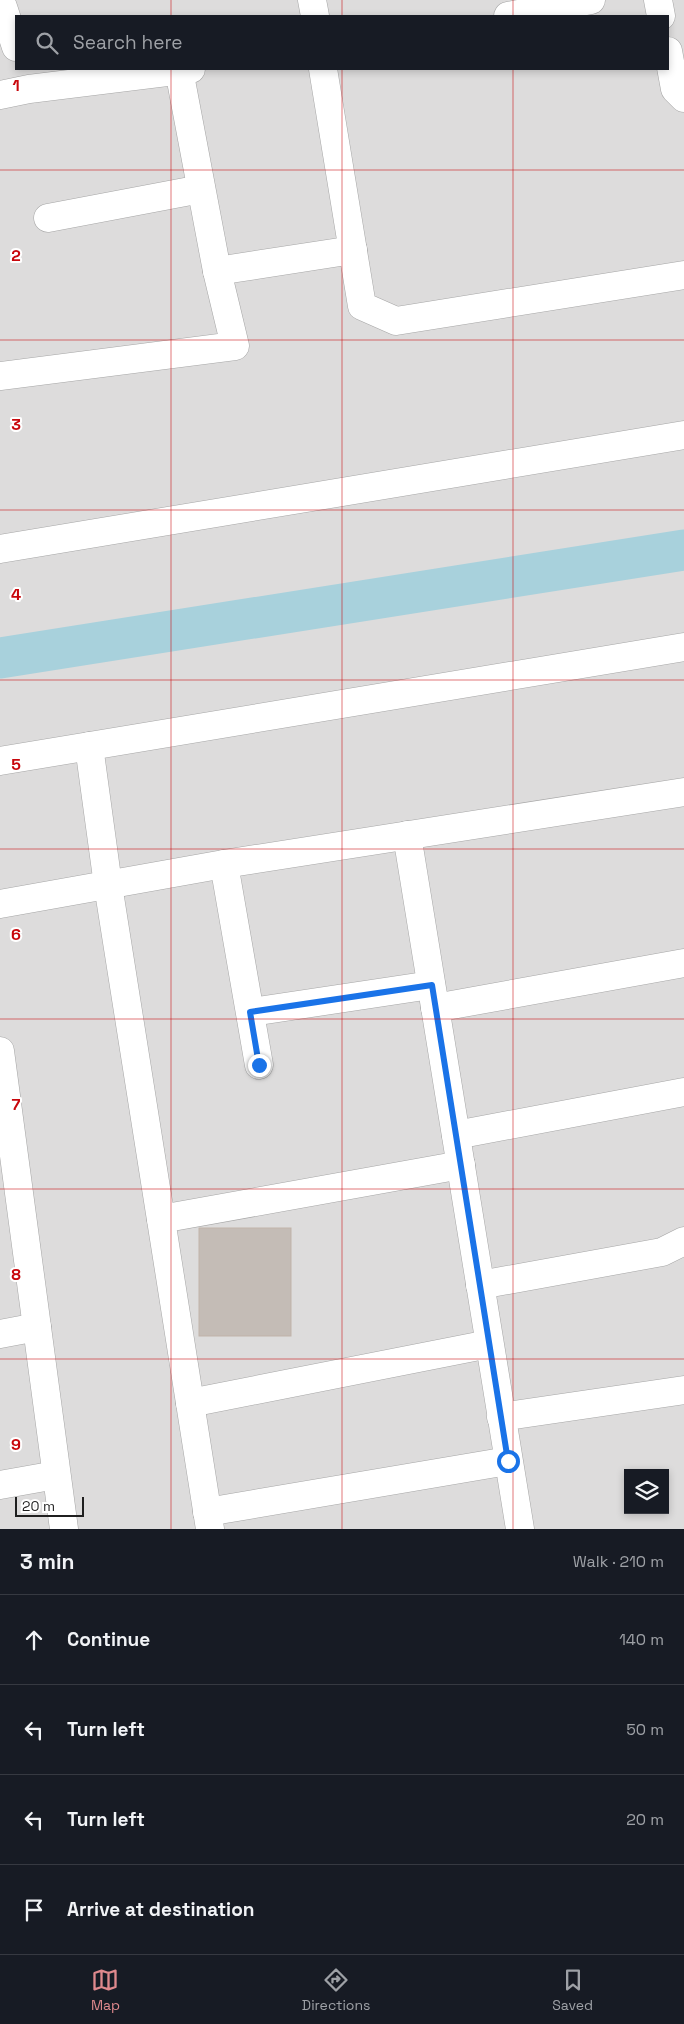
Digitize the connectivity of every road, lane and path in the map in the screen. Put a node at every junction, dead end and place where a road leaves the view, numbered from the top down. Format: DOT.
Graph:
graph roads {
  1 [pos="312,0"];
  2 [pos="591,0"];
  3 [pos="658,0"];
  4 [pos="0,2"];
  5 [pos="315,15"];
  6 [pos="513,15"];
  7 [pos="661,15"];
  8 [pos="15,44"];
  9 [pos="669,56"];
  10 [pos="185,70"];
  11 [pos="324,70"];
  12 [pos="26,79"];
  13 [pos="0,95"];
  14 [pos="684,98"];
  15 [pos="201,189"];
  16 [pos="48,218"];
  17 [pos="353,250"];
  18 [pos="217,271"];
  19 [pos="683,278"];
  20 [pos="0,376"];
  21 [pos="684,435"];
  22 [pos="0,549"];
  23 [pos="684,647"];
  24 [pos="89,746"];
  25 [pos="0,761"];
  26 [pos="684,792"];
  27 [pos="407,835"];
  28 [pos="224,864"];
  29 [pos="108,885"];
  30 [pos="0,904"];
  31 [pos="684,963"];
  32 [pos="433,997"];
  33 [pos="250,1012"];
  34 [pos="0,1051"];
  35 [pos="259,1065"];
  36 [pos="684,1092"];
  37 [pos="456,1135"];
  38 [pos="461,1165"];
  39 [pos="10,1195"];
  40 [pos="161,1219"];
  41 [pos="684,1241"];
  42 [pos="480,1284"];
  43 [pos="37,1327"];
  44 [pos="0,1334"];
  45 [pos="489,1344"];
  46 [pos="684,1390"];
  47 [pos="190,1403"];
  48 [pos="501,1417"];
  49 [pos="508,1461"];
  50 [pos="56,1475"];
  51 [pos="0,1485"];
  52 [pos="209,1520"];
  53 [pos="64,1529"];
  54 [pos="520,1529"];
  1 -- 5 [label="street"];
  2 -- 6 [label="street"];
  3 -- 7 [label="street"];
  4 -- 8 [label="street"];
  9 -- 14 [label="street"];
  10 -- 12 [label="street"];
  10 -- 15 [label="street"];
  11 -- 17 [label="street"];
  12 -- 13 [label="street"];
  15 -- 16 [label="street"];
  15 -- 18 [label="street"];
  17 -- 18 [label="street"];
  17 -- 19 [label="street"];
  18 -- 20 [label="street"];
  21 -- 22 [label="street"];
  23 -- 24 [label="street"];
  24 -- 25 [label="street"];
  24 -- 29 [label="street"];
  26 -- 27 [label="street"];
  27 -- 28 [label="street"];
  27 -- 32 [label="street"];
  28 -- 29 [label="street"];
  28 -- 33 [label="street"];
  29 -- 30 [label="street"];
  29 -- 40 [label="street"];
  31 -- 32 [label="street"];
  32 -- 33 [label="street"];
  32 -- 37 [label="street"];
  33 -- 35 [label="street"];
  34 -- 39 [label="street"];
  36 -- 37 [label="street"];
  37 -- 38 [label="street"];
  38 -- 40 [label="street"];
  38 -- 42 [label="street"];
  39 -- 43 [label="street"];
  40 -- 47 [label="street"];
  41 -- 42 [label="street"];
  42 -- 45 [label="street"];
  43 -- 44 [label="street"];
  43 -- 50 [label="street"];
  45 -- 47 [label="street"];
  45 -- 48 [label="street"];
  46 -- 48 [label="street"];
  47 -- 52 [label="street"];
  48 -- 49 [label="street"];
  49 -- 52 [label="street"];
  49 -- 54 [label="street"];
  50 -- 51 [label="street"];
  50 -- 53 [label="street"];
}
